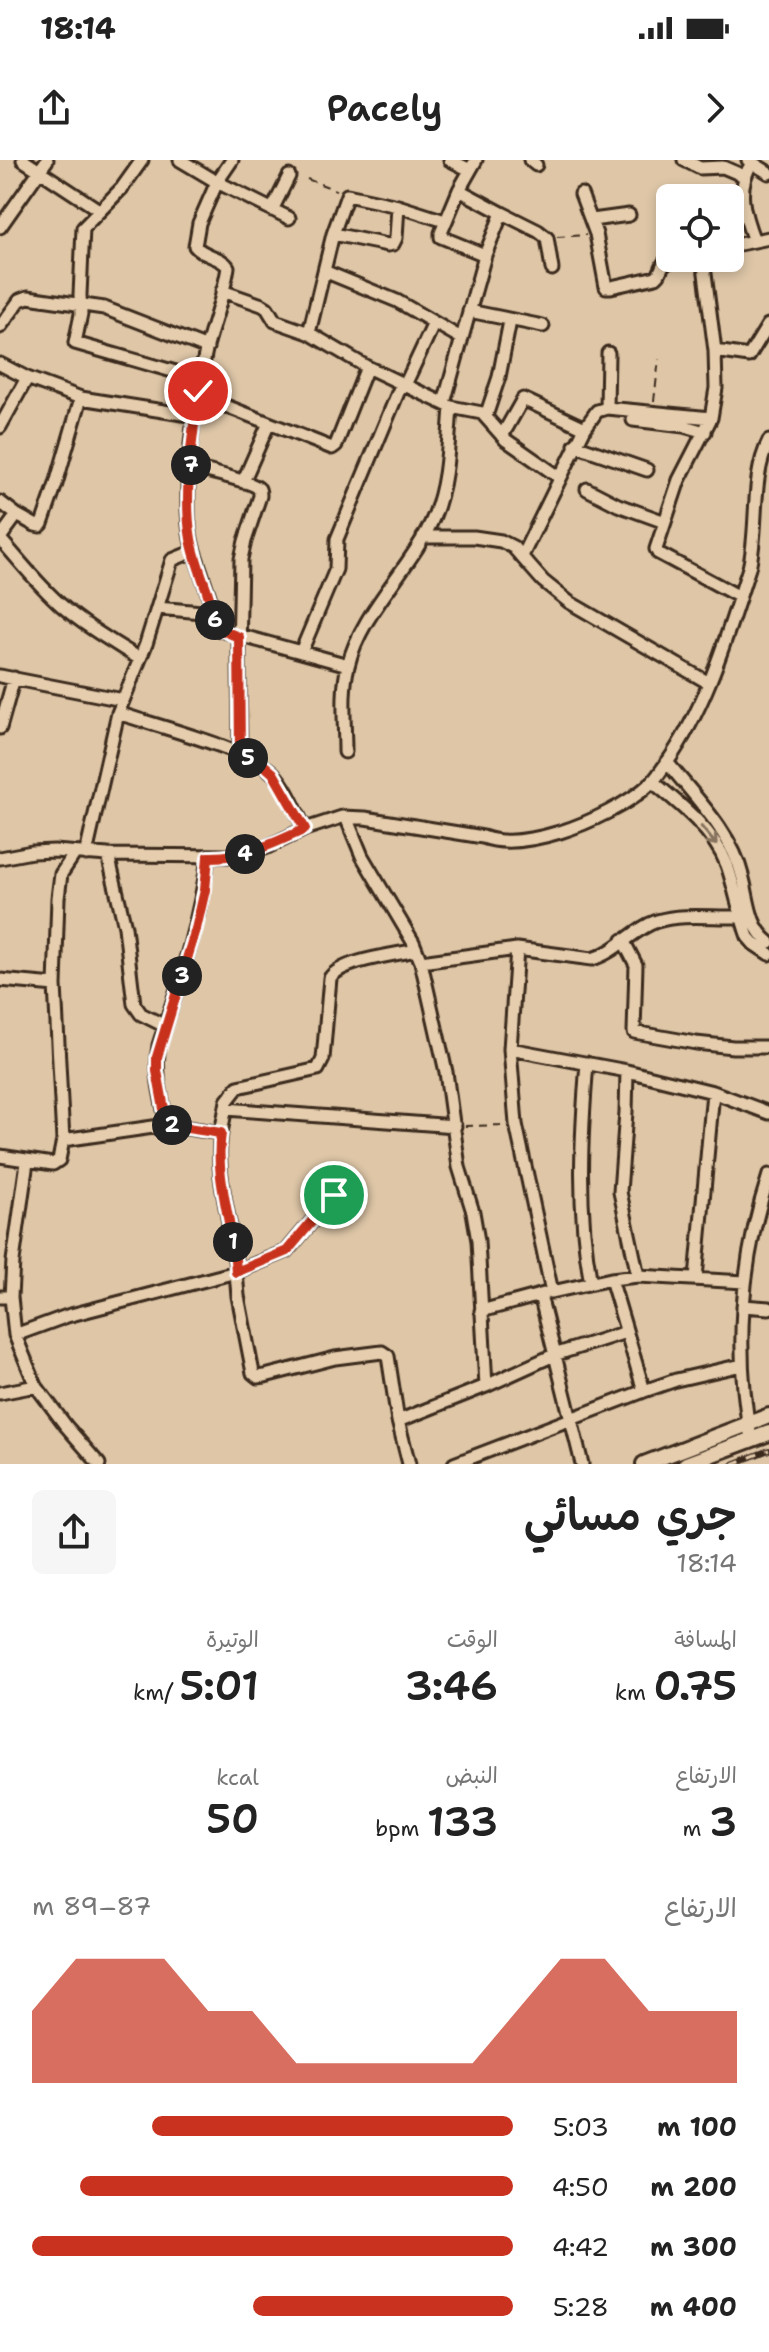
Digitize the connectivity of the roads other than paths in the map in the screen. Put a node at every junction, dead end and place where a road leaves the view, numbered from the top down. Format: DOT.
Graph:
graph roads {
  1 [pos="23,160"];
  2 [pos="47,160"];
  3 [pos="142,160"];
  4 [pos="180,160"];
  5 [pos="232,160"];
  6 [pos="450,160"];
  7 [pos="684,160"];
  8 [pos="750,161"];
  9 [pos="473,165"];
  10 [pos="40,172"];
  11 [pos="769,173"];
  12 [pos="289,176"];
  13 [pos="744,176"];
  14 [pos="217,182"];
  15 [pos="459,190"];
  16 [pos="581,194"];
  17 [pos="398,206"];
  18 [pos="99,210"];
  19 [pos="272,210"];
  20 [pos="502,213"];
  21 [pos="629,215"];
  22 [pos="289,218"];
  23 [pos="592,220"];
  24 [pos="445,221"];
  25 [pos="0,227"];
  26 [pos="333,234"];
  27 [pos="769,238"];
  28 [pos="754,241"];
  29 [pos="744,243"];
  30 [pos="485,255"];
  31 [pos="552,269"];
  32 [pos="324,271"];
  33 [pos="659,272"];
  34 [pos="705,272"];
  35 [pos="222,291"];
  36 [pos="80,304"];
  37 [pos="469,311"];
  38 [pos="510,321"];
  39 [pos="434,323"];
  40 [pos="768,325"];
  41 [pos="543,326"];
  42 [pos="0,327"];
  43 [pos="309,333"];
  44 [pos="461,338"];
  45 [pos="207,348"];
  46 [pos="715,351"];
  47 [pos="608,353"];
  48 [pos="0,364"];
  49 [pos="367,367"];
  50 [pos="27,378"];
  51 [pos="200,379"];
  52 [pos="404,384"];
  53 [pos="198,395"];
  54 [pos="81,398"];
  55 [pos="448,405"];
  56 [pos="607,408"];
  57 [pos="195,416"];
  58 [pos="486,416"];
  59 [pos="711,418"];
  60 [pos="633,420"];
  61 [pos="269,423"];
  62 [pos="0,427"];
  63 [pos="585,428"];
  64 [pos="705,432"];
  65 [pos="502,436"];
  66 [pos="769,441"];
  67 [pos="575,445"];
  68 [pos="190,467"];
  69 [pos="647,470"];
  70 [pos="559,477"];
  71 [pos="243,482"];
  72 [pos="587,489"];
  73 [pos="0,502"];
  74 [pos="17,515"];
  75 [pos="665,522"];
  76 [pos="423,537"];
  77 [pos="0,539"];
  78 [pos="194,551"];
  79 [pos="522,556"];
  80 [pos="738,596"];
  81 [pos="157,608"];
  82 [pos="213,613"];
  83 [pos="239,637"];
  84 [pos="301,652"];
  85 [pos="140,659"];
  86 [pos="348,665"];
  87 [pos="0,676"];
  88 [pos="14,678"];
  89 [pos="709,683"];
  90 [pos="123,700"];
  91 [pos="118,713"];
  92 [pos="0,728"];
  93 [pos="345,752"];
  94 [pos="240,754"];
  95 [pos="667,762"];
  96 [pos="653,782"];
  97 [pos="346,817"];
  98 [pos="305,829"];
  99 [pos="80,854"];
  100 [pos="108,855"];
  101 [pos="208,857"];
  102 [pos="0,858"];
  103 [pos="746,917"];
  104 [pos="623,940"];
  105 [pos="769,942"];
  106 [pos="517,949"];
  107 [pos="769,954"];
  108 [pos="418,956"];
  109 [pos="0,980"];
  110 [pos="55,985"];
  111 [pos="165,1026"];
  112 [pos="769,1047"];
  113 [pos="510,1049"];
  114 [pos="587,1063"];
  115 [pos="627,1071"];
  116 [pos="713,1092"];
  117 [pos="226,1109"];
  118 [pos="769,1113"];
  119 [pos="167,1125"];
  120 [pos="455,1126"];
  121 [pos="221,1133"];
  122 [pos="63,1140"];
  123 [pos="0,1156"];
  124 [pos="27,1162"];
  125 [pos="769,1175"];
  126 [pos="334,1195"];
  127 [pos="236,1272"];
  128 [pos="638,1276"];
  129 [pos="696,1278"];
  130 [pos="611,1279"];
  131 [pos="745,1282"];
  132 [pos="591,1283"];
  133 [pos="546,1294"];
  134 [pos="6,1297"];
  135 [pos="743,1306"];
  136 [pos="769,1308"];
  137 [pos="481,1311"];
  138 [pos="626,1332"];
  139 [pos="15,1335"];
  140 [pos="554,1355"];
  141 [pos="742,1365"];
  142 [pos="36,1386"];
  143 [pos="486,1386"];
  144 [pos="644,1391"];
  145 [pos="0,1393"];
  146 [pos="769,1416"];
  147 [pos="398,1421"];
  148 [pos="571,1421"];
  149 [pos="749,1432"];
  150 [pos="769,1433"];
  151 [pos="99,1464"];
  152 [pos="409,1464"];
  153 [pos="454,1464"];
  154 [pos="582,1464"];
  155 [pos="644,1464"];
  156 [pos="686,1464"];
  1 -- 10 [label="street"];
  2 -- 10 [label="street"];
  3 -- 18 [label="street"];
  4 -- 14 [label="street"];
  5 -- 14 [label="street"];
  6 -- 9 [label="street"];
  7 -- 13 [label="street"];
  8 -- 11 [label="street"];
  8 -- 13 [label="street"];
  9 -- 15 [label="street"];
  10 -- 18 [label="street"];
  10 -- 25 [label="street"];
  12 -- 19 [label="street"];
  13 -- 28 [label="street"];
  14 -- 19 [label="street"];
  14 -- 35 [label="street"];
  15 -- 20 [label="street"];
  15 -- 24 [label="street"];
  16 -- 23 [label="street"];
  17 -- 24 [label="street"];
  17 -- 26 [label="street"];
  17 -- 26 [label="street"];
  18 -- 36 [label="street"];
  19 -- 22 [label="street"];
  20 -- 30 [label="street"];
  20 -- 31 [label="street"];
  21 -- 23 [label="street"];
  23 -- 33 [label="street"];
  24 -- 30 [label="street"];
  26 -- 32 [label="street"];
  27 -- 28 [label="street"];
  28 -- 29 [label="street"];
  30 -- 37 [label="street"];
  32 -- 39 [label="street"];
  32 -- 43 [label="street"];
  34 -- 46 [label="street"];
  35 -- 43 [label="street"];
  35 -- 45 [label="street"];
  36 -- 42 [label="street"];
  36 -- 45 [label="street"];
  36 -- 51 [label="street"];
  37 -- 38 [label="street"];
  37 -- 44 [label="street"];
  38 -- 41 [label="street"];
  38 -- 58 [label="street"];
  39 -- 44 [label="street"];
  39 -- 52 [label="street"];
  40 -- 46 [label="street"];
  43 -- 49 [label="street"];
  44 -- 55 [label="street"];
  45 -- 51 [label="street"];
  46 -- 59 [label="street"];
  47 -- 56 [label="street"];
  48 -- 50 [label="street"];
  49 -- 52 [label="street"];
  49 -- 61 [label="street"];
  50 -- 54 [label="street"];
  50 -- 62 [label="street"];
  51 -- 53 [label="street"];
  52 -- 55 [label="street"];
  52 -- 84 [label="street"];
  53 -- 57 [label="street"];
  53 -- 61 [label="street"];
  54 -- 57 [label="street"];
  54 -- 74 [label="street"];
  55 -- 58 [label="street"];
  55 -- 76 [label="street"];
  56 -- 59 [label="street"];
  56 -- 63 [label="street"];
  57 -- 68 [label="street"];
  58 -- 65 [label="street"];
  59 -- 64 [label="street"];
  60 -- 64 [label="street"];
  61 -- 71 [label="street"];
  63 -- 65 [label="street"];
  63 -- 67 [label="street"];
  64 -- 75 [label="street"];
  65 -- 70 [label="street"];
  66 -- 80 [label="street"];
  67 -- 69 [label="street"];
  67 -- 70 [label="street"];
  68 -- 71 [label="street"];
  68 -- 78 [label="street"];
  70 -- 79 [label="street"];
  71 -- 83 [label="street"];
  72 -- 75 [label="street"];
  73 -- 74 [label="street"];
  74 -- 77 [label="street"];
  75 -- 80 [label="street"];
  76 -- 79 [label="street"];
  76 -- 86 [label="street"];
  77 -- 85 [label="street"];
  78 -- 81 [label="street"];
  78 -- 82 [label="street"];
  79 -- 89 [label="street"];
  80 -- 89 [label="street"];
  81 -- 82 [label="street"];
  81 -- 85 [label="street"];
  82 -- 83 [label="street"];
  83 -- 84 [label="street"];
  83 -- 94 [label="street"];
  84 -- 86 [label="street"];
  85 -- 90 [label="street"];
  86 -- 93 [label="street"];
  87 -- 88 [label="street"];
  88 -- 90 [label="street"];
  88 -- 92 [label="street"];
  89 -- 95 [label="street"];
  90 -- 91 [label="street"];
  91 -- 94 [label="street"];
  91 -- 99 [label="street"];
  94 -- 98 [label="street"];
  95 -- 96 [label="street"];
  95 -- 103 [label="street"];
  96 -- 97 [label="street"];
  96 -- 103 [label="street, one-way"];
  97 -- 98 [label="street"];
  97 -- 108 [label="street"];
  98 -- 101 [label="street"];
  99 -- 100 [label="street"];
  99 -- 102 [label="street"];
  99 -- 110 [label="street"];
  100 -- 101 [label="street"];
  100 -- 111 [label="street"];
  101 -- 111 [label="street"];
  103 -- 104 [label="street"];
  103 -- 105 [label="street"];
  103 -- 107 [label="street"];
  104 -- 106 [label="street"];
  104 -- 112 [label="street"];
  106 -- 108 [label="street"];
  106 -- 113 [label="street"];
  108 -- 117 [label="street"];
  108 -- 120 [label="street"];
  109 -- 110 [label="street"];
  110 -- 122 [label="street"];
  111 -- 119 [label="street"];
  113 -- 114 [label="street"];
  113 -- 133 [label="street"];
  114 -- 115 [label="street"];
  114 -- 132 [label="street"];
  115 -- 116 [label="street"];
  115 -- 128 [label="street"];
  116 -- 118 [label="street"];
  116 -- 129 [label="street"];
  117 -- 120 [label="street"];
  117 -- 121 [label="street"];
  119 -- 121 [label="street"];
  119 -- 122 [label="street"];
  120 -- 137 [label="street"];
  121 -- 127 [label="street"];
  122 -- 124 [label="street"];
  123 -- 124 [label="street"];
  124 -- 134 [label="street"];
  125 -- 131 [label="street"];
  126 -- 127 [label="street"];
  127 -- 139 [label="street"];
  127 -- 147 [label="street"];
  128 -- 129 [label="street"];
  128 -- 130 [label="street"];
  129 -- 131 [label="street"];
  130 -- 132 [label="street"];
  130 -- 138 [label="street"];
  131 -- 135 [label="street"];
  132 -- 133 [label="street"];
  133 -- 137 [label="street"];
  133 -- 140 [label="street"];
  134 -- 139 [label="street"];
  135 -- 136 [label="street"];
  135 -- 141 [label="street"];
  137 -- 143 [label="street"];
  138 -- 140 [label="street"];
  138 -- 144 [label="street"];
  139 -- 142 [label="street"];
  140 -- 143 [label="street"];
  140 -- 148 [label="street"];
  141 -- 144 [label="street"];
  141 -- 149 [label="street"];
  142 -- 145 [label="street"];
  142 -- 151 [label="street"];
  143 -- 147 [label="street"];
  144 -- 148 [label="street"];
  146 -- 149 [label="main road"];
  147 -- 152 [label="street"];
  148 -- 153 [label="street"];
  148 -- 154 [label="street"];
  149 -- 150 [label="main road"];
  149 -- 155 [label="main road"];
  149 -- 156 [label="main road"];
}
